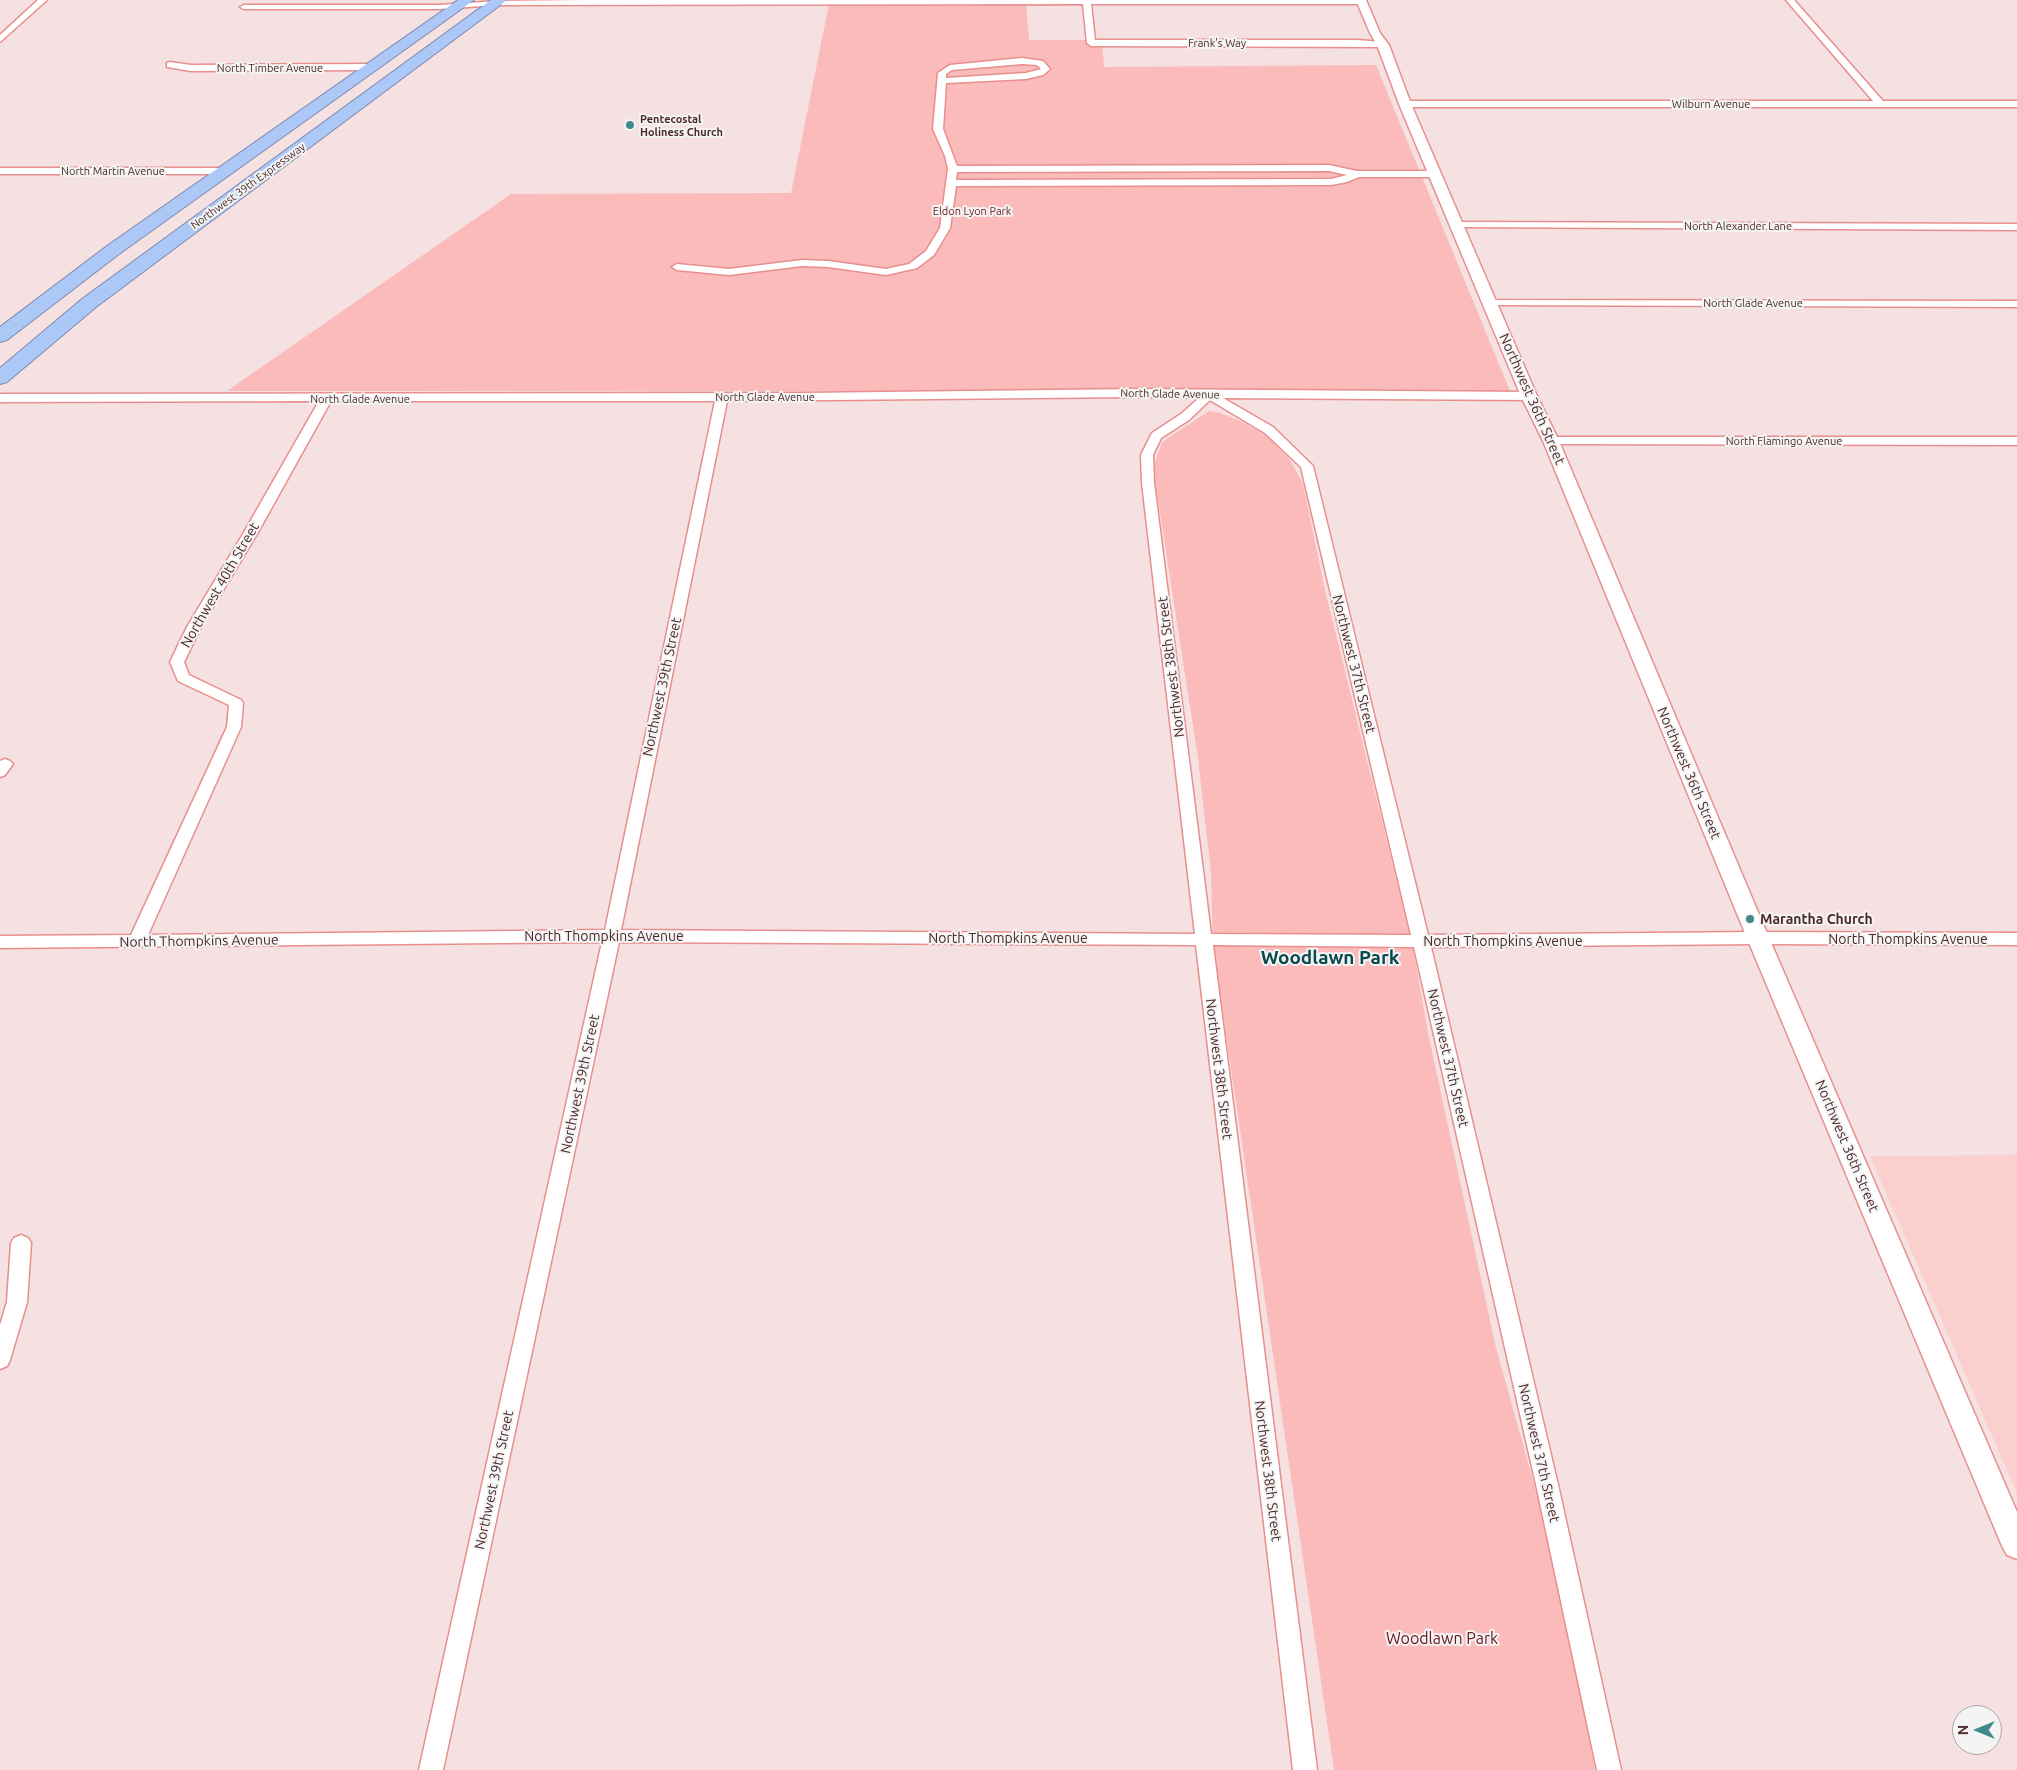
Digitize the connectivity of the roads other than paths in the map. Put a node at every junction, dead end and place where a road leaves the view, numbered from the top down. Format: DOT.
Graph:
graph roads {
  1 [pos="42,0"];
  2 [pos="1790,0"];
  3 [pos="499,1"];
  4 [pos="661,1"];
  5 [pos="807,1"];
  6 [pos="1361,1"];
  7 [pos="1087,2"];
  8 [pos="247,3"];
  9 [pos="462,4"];
  10 [pos="1,38"];
  11 [pos="1383,45"];
  12 [pos="170,65"];
  13 [pos="370,67"];
  14 [pos="942,81"];
  15 [pos="1405,104"];
  16 [pos="1880,104"];
  17 [pos="2017,104"];
  18 [pos="300,118"];
  19 [pos="335,123"];
  20 [pos="953,169"];
  21 [pos="1136,169"];
  22 [pos="0,171"];
  23 [pos="226,171"];
  24 [pos="265,174"];
  25 [pos="1357,174"];
  26 [pos="1435,174"];
  27 [pos="950,183"];
  28 [pos="1138,183"];
  29 [pos="1458,225"];
  30 [pos="2017,227"];
  31 [pos="677,267"];
  32 [pos="1490,303"];
  33 [pos="2017,304"];
  34 [pos="0,336"];
  35 [pos="0,378"];
  36 [pos="1209,395"];
  37 [pos="722,396"];
  38 [pos="1529,396"];
  39 [pos="0,398"];
  40 [pos="326,399"];
  41 [pos="1551,441"];
  42 [pos="2017,442"];
  43 [pos="612,936"];
  44 [pos="1758,938"];
  45 [pos="1203,939"];
  46 [pos="2017,939"];
  47 [pos="1421,941"];
  48 [pos="0,942"];
  49 [pos="136,942"];
  50 [pos="21,1243"];
  51 [pos="0,1360"];
  52 [pos="2017,1546"];
  53 [pos="431,1770"];
  54 [pos="1305,1770"];
  55 [pos="1609,1770"];
  1 -- 10 [label="street"];
  2 -- 16 [label="street"];
  3 -- 4 [label="street"];
  3 -- 9 [label="street"];
  3 -- 19 [label="highway, Northwest 39th Expressway"];
  4 -- 5 [label="street"];
  5 -- 7 [label="street"];
  6 -- 7 [label="street"];
  6 -- 11 [label="street, Northwest 36th Street"];
  7 -- 11 [label="street, Frank's Way"];
  8 -- 9 [label="street"];
  9 -- 13 [label="highway, Northwest 39th Expressway"];
  11 -- 15 [label="street, Northwest 36th Street"];
  12 -- 13 [label="street, North Timber Avenue"];
  13 -- 18 [label="highway, Northwest 39th Expressway"];
  14 -- 14 [label="street"];
  14 -- 20 [label="street"];
  15 -- 16 [label="street, Wilburn Avenue"];
  15 -- 26 [label="street, Northwest 36th Street"];
  16 -- 17 [label="street, Wilburn Avenue"];
  18 -- 19 [label="highway"];
  18 -- 23 [label="highway, Northwest 39th Expressway"];
  19 -- 24 [label="highway, Northwest 39th Expressway"];
  20 -- 21 [label="street"];
  20 -- 27 [label="street"];
  21 -- 25 [label="street"];
  21 -- 28 [label="street"];
  22 -- 23 [label="street, North Martin Avenue"];
  23 -- 24 [label="highway"];
  23 -- 34 [label="highway, Northwest 39th Expressway"];
  24 -- 35 [label="highway, Northwest 39th Expressway"];
  25 -- 26 [label="street"];
  25 -- 28 [label="street"];
  26 -- 29 [label="street, Northwest 36th Street"];
  27 -- 28 [label="street"];
  27 -- 31 [label="street"];
  29 -- 30 [label="street, North Alexander Lane"];
  29 -- 32 [label="street, Northwest 36th Street"];
  32 -- 33 [label="street, North Glade Avenue"];
  32 -- 38 [label="street, Northwest 36th Street"];
  36 -- 37 [label="street, North Glade Avenue"];
  36 -- 38 [label="street, North Glade Avenue"];
  36 -- 45 [label="street, Northwest 38th Street"];
  36 -- 47 [label="street, Northwest 37th Street"];
  37 -- 40 [label="street, North Glade Avenue"];
  37 -- 43 [label="street, Northwest 39th Street"];
  38 -- 41 [label="street, Northwest 36th Street"];
  39 -- 40 [label="street, North Glade Avenue"];
  40 -- 49 [label="street, Northwest 40th Street"];
  41 -- 42 [label="street, North Flamingo Avenue"];
  41 -- 44 [label="street, Northwest 36th Street"];
  43 -- 45 [label="street, North Thompkins Avenue"];
  43 -- 49 [label="street, North Thompkins Avenue"];
  43 -- 53 [label="street, Northwest 39th Street"];
  44 -- 46 [label="street, North Thompkins Avenue"];
  44 -- 47 [label="street, North Thompkins Avenue"];
  44 -- 52 [label="street, Northwest 36th Street"];
  45 -- 47 [label="street, North Thompkins Avenue"];
  45 -- 54 [label="street, Northwest 38th Street"];
  47 -- 55 [label="street, Northwest 37th Street"];
  48 -- 49 [label="street, North Thompkins Avenue"];
  50 -- 51 [label="street"];
}
